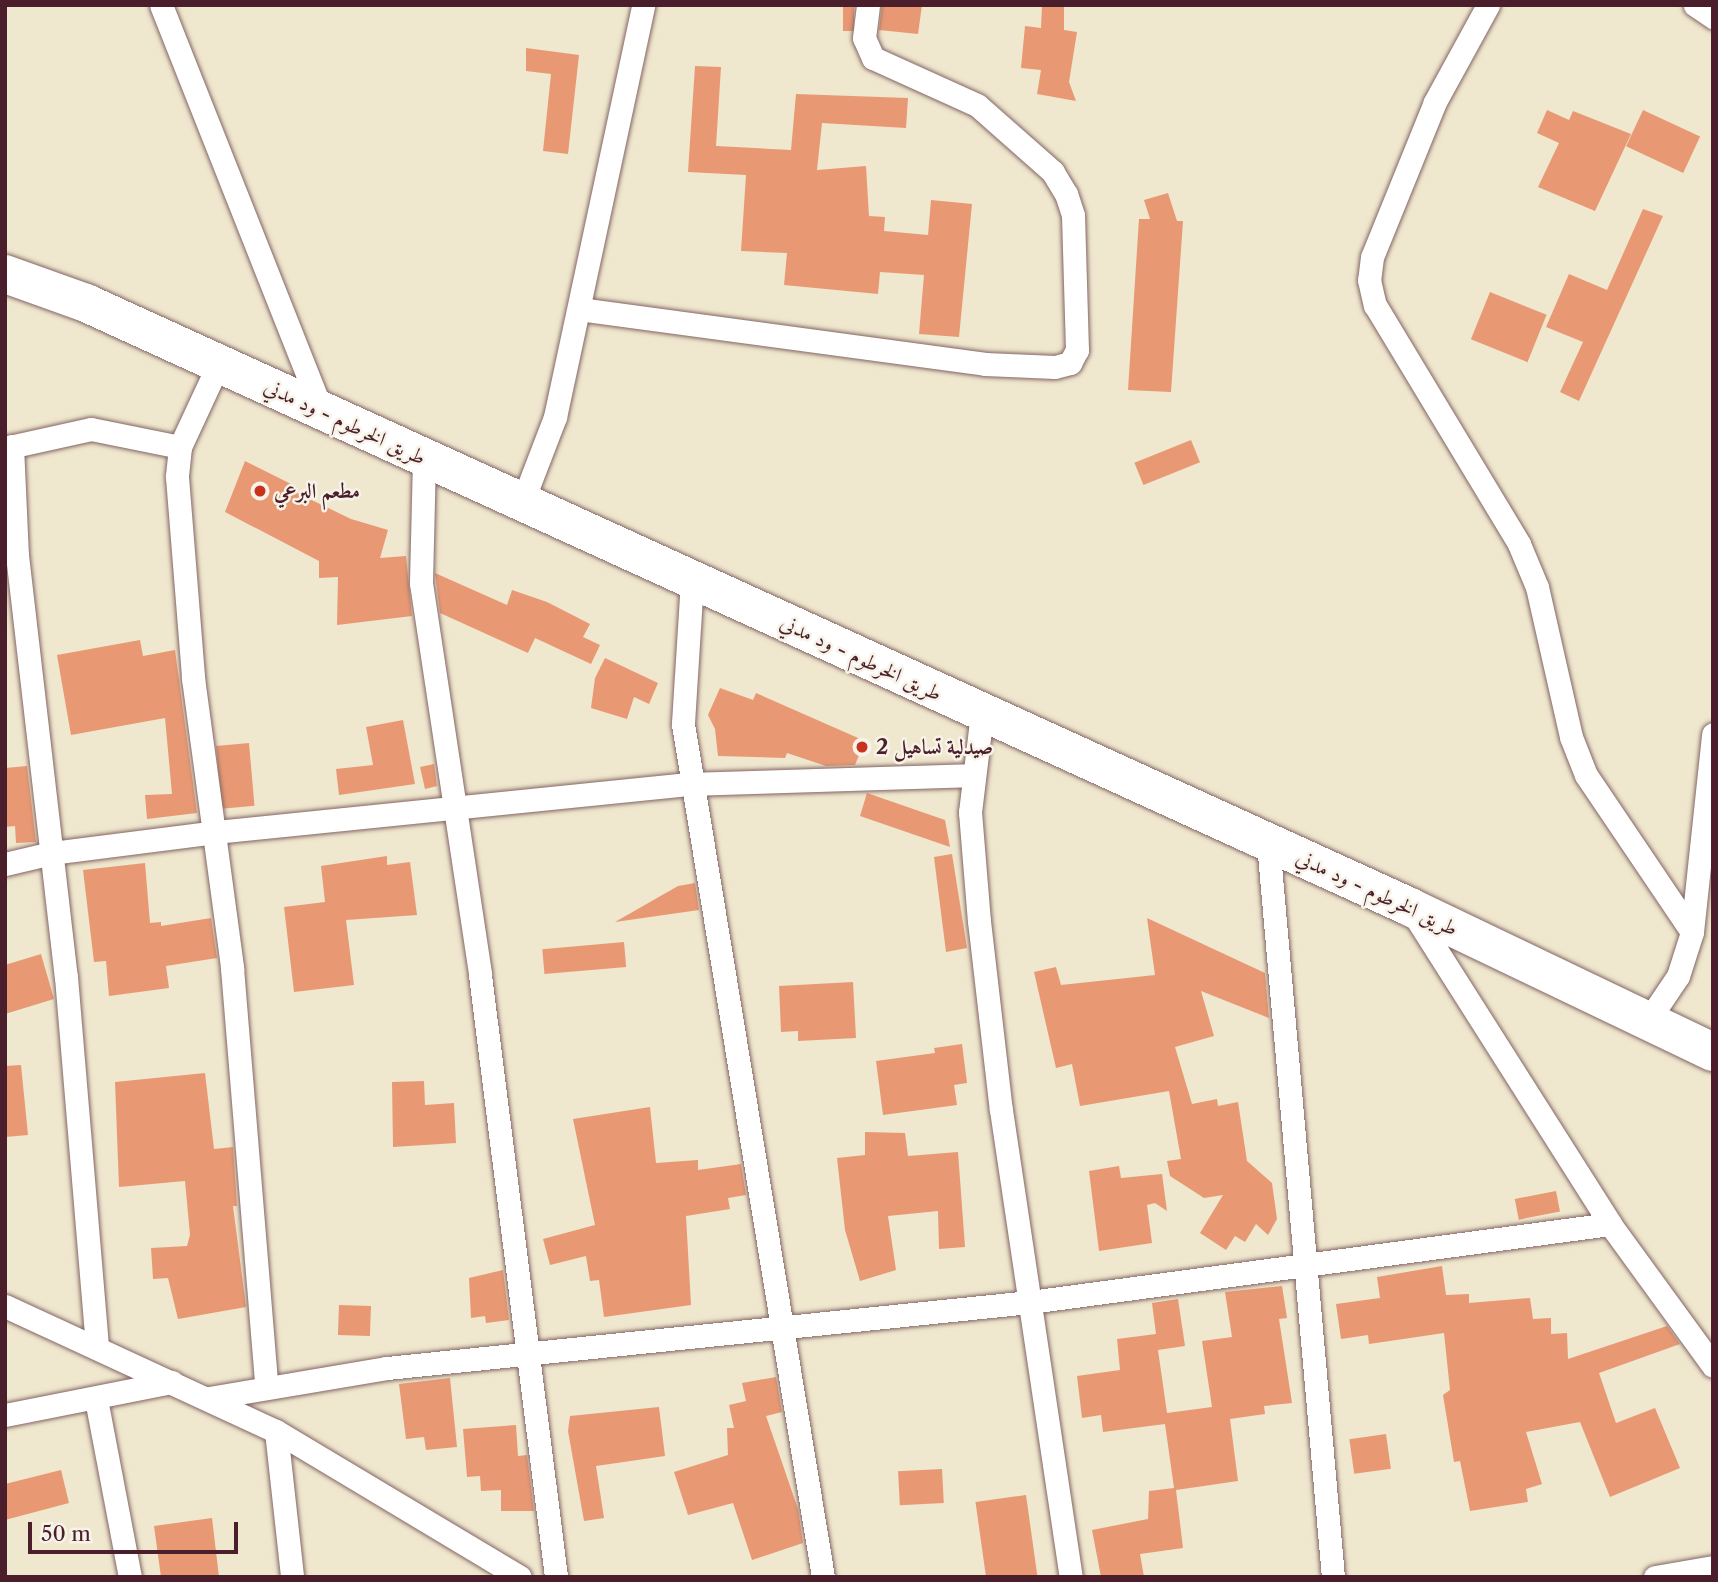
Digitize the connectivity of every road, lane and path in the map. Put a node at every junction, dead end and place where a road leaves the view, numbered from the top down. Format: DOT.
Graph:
graph roads {
  1 [pos="161,5"];
  2 [pos="643,5"];
  3 [pos="868,5"];
  4 [pos="1488,5"];
  5 [pos="1695,5"];
  6 [pos="1713,17"];
  7 [pos="5,254"];
  8 [pos="22,278"];
  9 [pos="579,309"];
  10 [pos="218,365"];
  11 [pos="322,411"];
  12 [pos="9,447"];
  13 [pos="180,447"];
  14 [pos="424,459"];
  15 [pos="522,503"];
  16 [pos="692,580"];
  17 [pos="982,713"];
  18 [pos="1713,734"];
  19 [pos="973,775"];
  20 [pos="692,785"];
  21 [pos="456,807"];
  22 [pos="216,832"];
  23 [pos="1268,843"];
  24 [pos="52,853"];
  25 [pos="5,864"];
  26 [pos="1410,907"];
  27 [pos="1692,932"];
  28 [pos="1647,1022"];
  29 [pos="1713,1052"];
  30 [pos="1610,1224"];
  31 [pos="1305,1265"];
  32 [pos="1030,1301"];
  33 [pos="5,1306"];
  34 [pos="780,1325"];
  35 [pos="97,1346"];
  36 [pos="528,1350"];
  37 [pos="1713,1366"];
  38 [pos="172,1382"];
  39 [pos="266,1386"];
  40 [pos="209,1398"];
  41 [pos="96,1399"];
  42 [pos="5,1415"];
  43 [pos="275,1431"];
  44 [pos="1713,1567"];
  45 [pos="130,1577"];
  46 [pos="292,1577"];
  47 [pos="520,1577"];
  48 [pos="556,1577"];
  49 [pos="823,1577"];
  50 [pos="1071,1577"];
  51 [pos="1333,1577"];
  52 [pos="1655,1577"];
  1 -- 11 [label="street"];
  2 -- 9 [label="street"];
  3 -- 9 [label="street"];
  4 -- 27 [label="street"];
  5 -- 6 [label="street"];
  7 -- 8 [label="highway, طريق الخرطوم - ود مدني"];
  8 -- 10 [label="highway, طريق الخرطوم - ود مدني"];
  9 -- 15 [label="street"];
  10 -- 11 [label="highway, طريق الخرطوم - ود مدني"];
  10 -- 13 [label="street"];
  11 -- 14 [label="highway, طريق الخرطوم - ود مدني"];
  12 -- 13 [label="street"];
  12 -- 24 [label="street"];
  13 -- 22 [label="street"];
  14 -- 15 [label="highway, طريق الخرطوم - ود مدني"];
  14 -- 21 [label="street"];
  15 -- 16 [label="highway, طريق الخرطوم - ود مدني"];
  16 -- 17 [label="highway, طريق الخرطوم - ود مدني"];
  16 -- 20 [label="street"];
  17 -- 19 [label="street"];
  17 -- 23 [label="highway, طريق الخرطوم - ود مدني"];
  18 -- 27 [label="street"];
  19 -- 20 [label="street"];
  19 -- 32 [label="street"];
  20 -- 21 [label="street"];
  20 -- 34 [label="street"];
  21 -- 22 [label="street"];
  21 -- 36 [label="street"];
  22 -- 24 [label="street"];
  22 -- 39 [label="street"];
  23 -- 26 [label="highway, طريق الخرطوم - ود مدني"];
  23 -- 31 [label="street"];
  24 -- 25 [label="street"];
  24 -- 35 [label="street"];
  26 -- 28 [label="highway, طريق الخرطوم - ود مدني"];
  26 -- 30 [label="street"];
  27 -- 28 [label="street"];
  28 -- 29 [label="highway, طريق الخرطوم - ود مدني"];
  30 -- 31 [label="street"];
  30 -- 37 [label="street"];
  31 -- 32 [label="street"];
  31 -- 51 [label="street"];
  32 -- 34 [label="street"];
  32 -- 50 [label="street"];
  33 -- 35 [label="street"];
  34 -- 36 [label="street"];
  34 -- 49 [label="street"];
  35 -- 38 [label="street"];
  36 -- 39 [label="street"];
  36 -- 48 [label="street"];
  38 -- 40 [label="street"];
  38 -- 41 [label="street"];
  39 -- 40 [label="street"];
  40 -- 43 [label="street"];
  41 -- 42 [label="street"];
  41 -- 45 [label="street"];
  43 -- 46 [label="street"];
  43 -- 47 [label="street"];
  44 -- 52 [label="street"];
}
